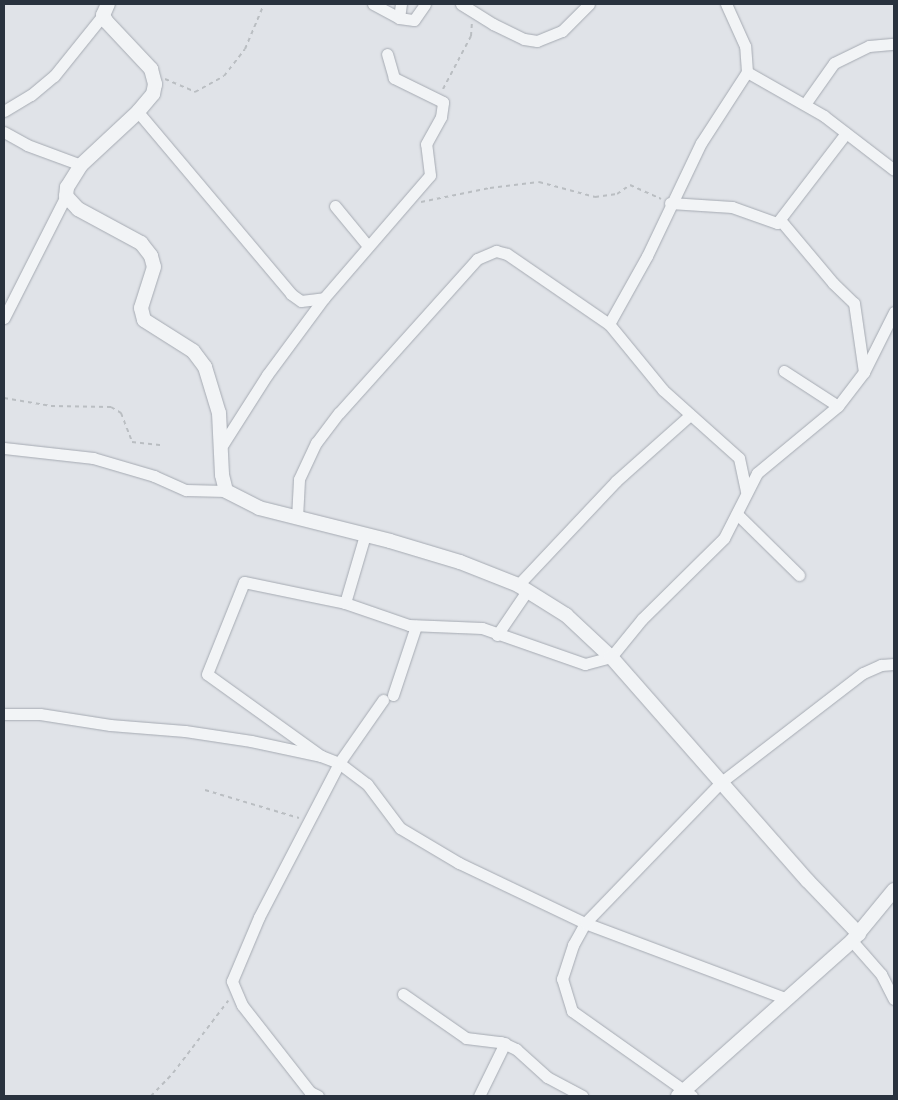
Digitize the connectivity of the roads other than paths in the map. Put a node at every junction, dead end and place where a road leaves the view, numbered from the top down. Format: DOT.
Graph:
graph roads {
  1 [pos="373,4"];
  2 [pos="401,4"];
  3 [pos="425,4"];
  4 [pos="461,4"];
  5 [pos="589,4"];
  6 [pos="726,4"];
  7 [pos="106,9"];
  8 [pos="399,18"];
  9 [pos="894,44"];
  10 [pos="388,54"];
  11 [pos="747,72"];
  12 [pos="805,104"];
  13 [pos="4,111"];
  14 [pos="138,112"];
  15 [pos="4,132"];
  16 [pos="846,133"];
  17 [pos="81,165"];
  18 [pos="894,170"];
  19 [pos="66,196"];
  20 [pos="669,204"];
  21 [pos="335,206"];
  22 [pos="782,221"];
  23 [pos="368,246"];
  24 [pos="324,298"];
  25 [pos="894,312"];
  26 [pos="4,318"];
  27 [pos="609,324"];
  28 [pos="784,372"];
  29 [pos="864,372"];
  30 [pos="838,406"];
  31 [pos="690,415"];
  32 [pos="223,444"];
  33 [pos="4,448"];
  34 [pos="226,491"];
  35 [pos="746,491"];
  36 [pos="737,514"];
  37 [pos="297,518"];
  38 [pos="365,535"];
  39 [pos="799,575"];
  40 [pos="522,588"];
  41 [pos="345,603"];
  42 [pos="416,626"];
  43 [pos="497,634"];
  44 [pos="611,657"];
  45 [pos="894,664"];
  46 [pos="4,714"];
  47 [pos="321,756"];
  48 [pos="339,763"];
  49 [pos="720,783"];
  50 [pos="894,892"];
  51 [pos="585,923"];
  52 [pos="855,937"];
  53 [pos="403,994"];
  54 [pos="787,999"];
  55 [pos="894,999"];
  56 [pos="505,1043"];
  57 [pos="685,1094"];
  58 [pos="318,1096"];
  59 [pos="478,1096"];
  60 [pos="582,1096"];
  1 -- 8 [label="street"];
  2 -- 8 [label="street"];
  3 -- 8 [label="street"];
  4 -- 5 [label="street"];
  6 -- 11 [label="street"];
  7 -- 13 [label="street"];
  7 -- 14 [label="street"];
  9 -- 12 [label="street"];
  10 -- 23 [label="street"];
  11 -- 12 [label="street"];
  11 -- 20 [label="street"];
  12 -- 16 [label="street"];
  14 -- 17 [label="street"];
  14 -- 24 [label="street"];
  15 -- 17 [label="street"];
  16 -- 18 [label="street"];
  16 -- 22 [label="street"];
  17 -- 19 [label="street"];
  19 -- 26 [label="street"];
  19 -- 32 [label="street"];
  20 -- 22 [label="street"];
  20 -- 27 [label="street"];
  21 -- 23 [label="street"];
  22 -- 29 [label="street"];
  23 -- 24 [label="street"];
  24 -- 32 [label="street"];
  25 -- 29 [label="street"];
  27 -- 31 [label="street"];
  27 -- 37 [label="street"];
  28 -- 30 [label="street"];
  29 -- 30 [label="street"];
  30 -- 35 [label="street"];
  31 -- 35 [label="street"];
  31 -- 40 [label="street"];
  32 -- 34 [label="street"];
  33 -- 34 [label="street"];
  34 -- 37 [label="street"];
  35 -- 36 [label="street"];
  36 -- 39 [label="street"];
  36 -- 44 [label="street"];
  37 -- 38 [label="street"];
  38 -- 40 [label="street"];
  38 -- 41 [label="street"];
  40 -- 43 [label="street"];
  40 -- 44 [label="street"];
  41 -- 42 [label="street"];
  41 -- 47 [label="street"];
  42 -- 43 [label="street"];
  42 -- 48 [label="street"];
  43 -- 44 [label="street"];
  44 -- 49 [label="street"];
  45 -- 49 [label="street"];
  46 -- 47 [label="street"];
  47 -- 48 [label="street"];
  48 -- 51 [label="street"];
  48 -- 58 [label="street"];
  49 -- 51 [label="street"];
  49 -- 52 [label="street"];
  50 -- 52 [label="street"];
  51 -- 54 [label="street"];
  51 -- 57 [label="street"];
  52 -- 54 [label="street"];
  52 -- 55 [label="street"];
  53 -- 56 [label="street"];
  54 -- 57 [label="street"];
  56 -- 59 [label="street"];
  56 -- 60 [label="street"];
}
